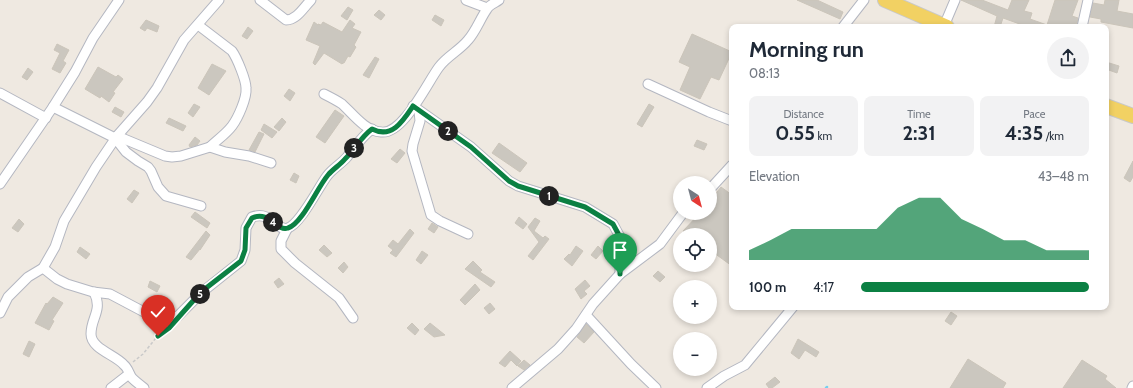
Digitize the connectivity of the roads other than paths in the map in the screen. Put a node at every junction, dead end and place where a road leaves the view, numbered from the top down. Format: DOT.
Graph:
graph roads {
  1 [pos="119,0"];
  2 [pos="219,0"];
  3 [pos="260,0"];
  4 [pos="311,0"];
  5 [pos="466,0"];
  6 [pos="499,0"];
  7 [pos="864,0"];
  8 [pos="885,0"];
  9 [pos="955,0"];
  10 [pos="1088,0"];
  11 [pos="487,8"];
  12 [pos="845,24"];
  13 [pos="940,24"];
  14 [pos="946,24"];
  15 [pos="1083,24"];
  16 [pos="198,25"];
  17 [pos="648,84"];
  18 [pos="0,93"];
  19 [pos="324,94"];
  20 [pos="54,107"];
  21 [pos="1109,107"];
  22 [pos="416,109"];
  23 [pos="1133,116"];
  24 [pos="46,118"];
  25 [pos="729,120"];
  26 [pos="372,129"];
  27 [pos="116,137"];
  28 [pos="210,147"];
  29 [pos="271,163"];
  30 [pos="729,168"];
  31 [pos="717,181"];
  32 [pos="0,184"];
  33 [pos="201,206"];
  34 [pos="678,220"];
  35 [pos="287,229"];
  36 [pos="468,234"];
  37 [pos="43,268"];
  38 [pos="620,274"];
  39 [pos="94,292"];
  40 [pos="791,310"];
  41 [pos="0,313"];
  42 [pos="586,315"];
  43 [pos="353,318"];
  44 [pos="130,374"];
  45 [pos="111,388"];
  46 [pos="144,388"];
  47 [pos="512,388"];
  48 [pos="656,388"];
  49 [pos="707,388"];
  1 -- 20 [label="street"];
  2 -- 16 [label="street"];
  3 -- 4 [label="street"];
  5 -- 11 [label="street"];
  6 -- 11 [label="street"];
  7 -- 12 [label="street"];
  8 -- 13 [label="main road"];
  9 -- 14 [label="street"];
  10 -- 15 [label="street"];
  11 -- 22 [label="street"];
  16 -- 27 [label="street"];
  16 -- 28 [label="street"];
  17 -- 25 [label="street"];
  18 -- 24 [label="street"];
  19 -- 26 [label="street"];
  20 -- 24 [label="street"];
  20 -- 27 [label="street"];
  21 -- 23 [label="main road"];
  22 -- 26 [label="street"];
  22 -- 36 [label="street"];
  22 -- 38 [label="street"];
  24 -- 32 [label="street"];
  26 -- 35 [label="street"];
  27 -- 28 [label="street"];
  27 -- 33 [label="street"];
  27 -- 37 [label="street"];
  28 -- 29 [label="street"];
  30 -- 31 [label="street"];
  34 -- 38 [label="street"];
  35 -- 39 [label="street"];
  35 -- 43 [label="street"];
  37 -- 39 [label="street"];
  37 -- 41 [label="street"];
  38 -- 42 [label="street"];
  39 -- 44 [label="street"];
  40 -- 49 [label="street"];
  42 -- 47 [label="street"];
  42 -- 48 [label="street"];
  44 -- 45 [label="street"];
  44 -- 46 [label="street"];
}
